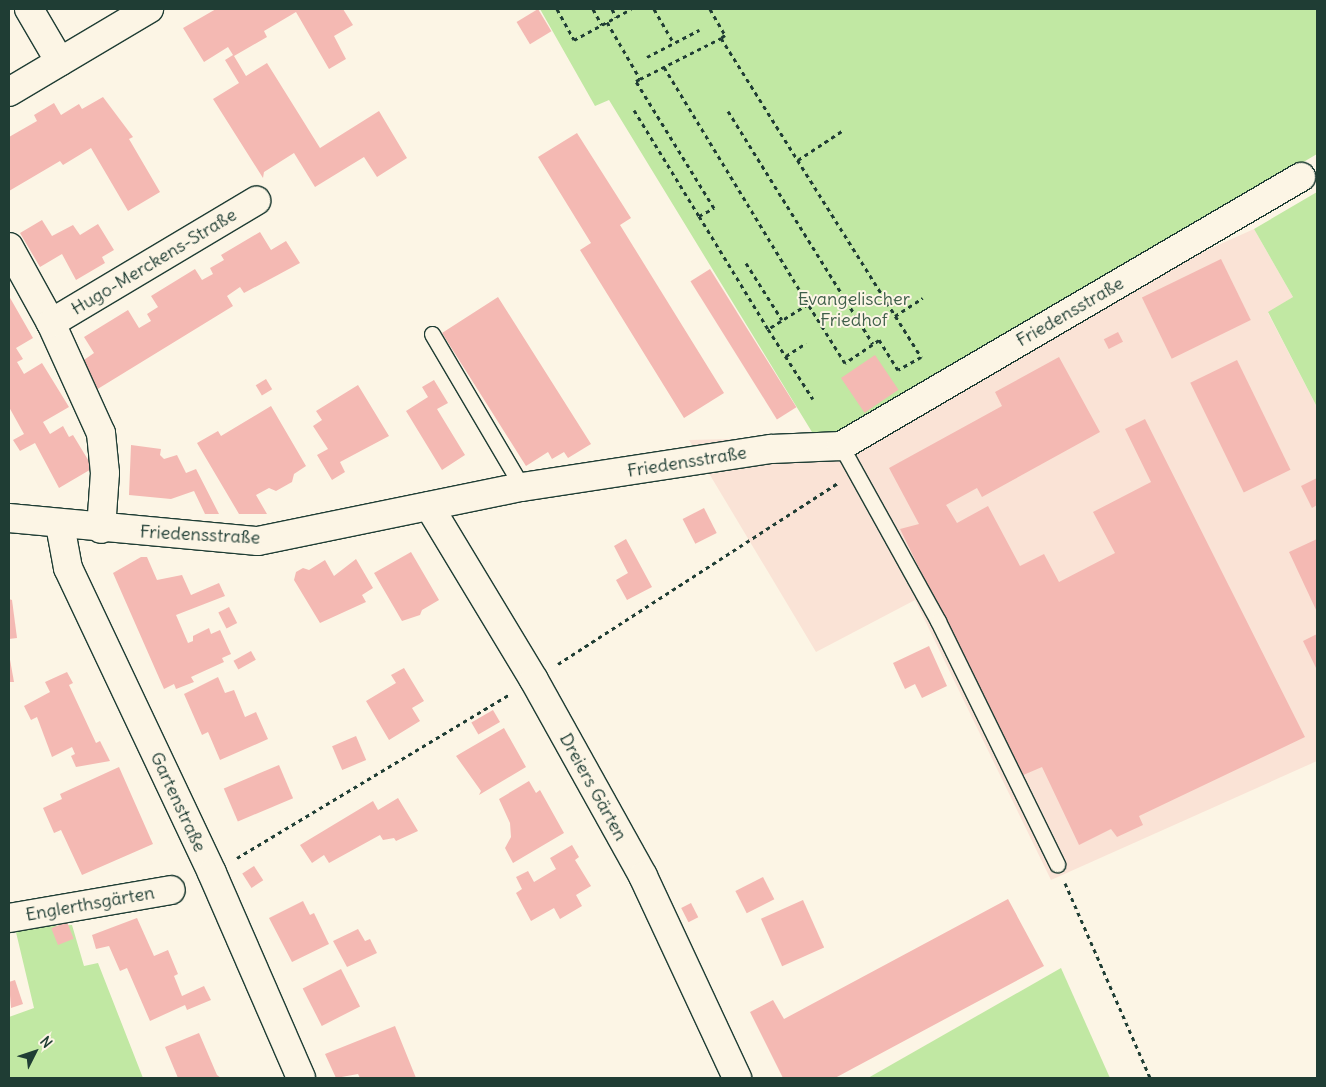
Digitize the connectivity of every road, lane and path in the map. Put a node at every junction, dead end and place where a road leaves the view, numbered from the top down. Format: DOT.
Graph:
graph roads {
  1 [pos="29,9"];
  2 [pos="149,9"];
  3 [pos="557,9"];
  4 [pos="593,9"];
  5 [pos="612,9"];
  6 [pos="630,9"];
  7 [pos="654,9"];
  8 [pos="710,9"];
  9 [pos="616,17"];
  10 [pos="607,22"];
  11 [pos="602,25"];
  12 [pos="699,30"];
  13 [pos="721,38"];
  14 [pos="674,43"];
  15 [pos="647,56"];
  16 [pos="60,62"];
  17 [pos="664,67"];
  18 [pos="640,80"];
  19 [pos="9,92"];
  20 [pos="634,110"];
  21 [pos="728,111"];
  22 [pos="842,130"];
  23 [pos="798,160"];
  24 [pos="1301,177"];
  25 [pos="256,202"];
  26 [pos="699,216"];
  27 [pos="9,246"];
  28 [pos="746,263"];
  29 [pos="923,298"];
  30 [pos="808,304"];
  31 [pos="895,316"];
  32 [pos="782,320"];
  33 [pos="52,323"];
  34 [pos="768,329"];
  35 [pos="432,334"];
  36 [pos="806,343"];
  37 [pos="873,344"];
  38 [pos="786,356"];
  39 [pos="813,399"];
  40 [pos="841,446"];
  41 [pos="856,472"];
  42 [pos="522,487"];
  43 [pos="429,506"];
  44 [pos="9,518"];
  45 [pos="60,525"];
  46 [pos="101,529"];
  47 [pos="534,680"];
  48 [pos="1057,864"];
  49 [pos="212,873"];
  50 [pos="171,890"];
  51 [pos="9,918"];
  52 [pos="301,1078"];
  53 [pos="737,1078"];
  54 [pos="1150,1078"];
  1 -- 16 [label="street"];
  2 -- 16 [label="street"];
  3 -- 11 [label="path"];
  4 -- 11 [label="path"];
  5 -- 9 [label="path"];
  6 -- 9 [label="path"];
  7 -- 14 [label="path"];
  8 -- 13 [label="path"];
  9 -- 10 [label="path"];
  10 -- 11 [label="path"];
  10 -- 18 [label="path"];
  12 -- 14 [label="path"];
  13 -- 17 [label="path"];
  13 -- 23 [label="path"];
  14 -- 15 [label="path"];
  16 -- 19 [label="street"];
  17 -- 18 [label="path"];
  17 -- 30 [label="path"];
  18 -- 26 [label="path"];
  20 -- 26 [label="path"];
  21 -- 37 [label="path"];
  22 -- 23 [label="path"];
  23 -- 31 [label="path"];
  24 -- 40 [label="street, Friedensstraße"];
  25 -- 33 [label="street, Hugo-Merckens-Straße"];
  26 -- 34 [label="path"];
  27 -- 33 [label="street, Hugo-Merckens-Straße"];
  28 -- 32 [label="path"];
  29 -- 31 [label="path"];
  30 -- 32 [label="path"];
  30 -- 37 [label="path"];
  31 -- 37 [label="path"];
  32 -- 34 [label="path"];
  33 -- 46 [label="street, Hugo-Merckens-Straße"];
  34 -- 38 [label="path"];
  35 -- 42 [label="lane"];
  36 -- 38 [label="path"];
  38 -- 39 [label="path"];
  40 -- 41 [label="lane"];
  40 -- 42 [label="street, Friedensstraße"];
  41 -- 47 [label="path"];
  41 -- 48 [label="lane"];
  42 -- 43 [label="street, Friedensstraße"];
  43 -- 46 [label="street, Friedensstraße"];
  43 -- 47 [label="street, Dreiers Gärten"];
  44 -- 45 [label="street, Friedensstraße"];
  45 -- 46 [label="street, Friedensstraße"];
  45 -- 49 [label="street, Gartenstraße"];
  47 -- 49 [label="path"];
  47 -- 53 [label="street, Dreiers Gärten"];
  48 -- 54 [label="path"];
  49 -- 52 [label="street, Gartenstraße"];
  50 -- 51 [label="street, Englerthsgärten"];
}
